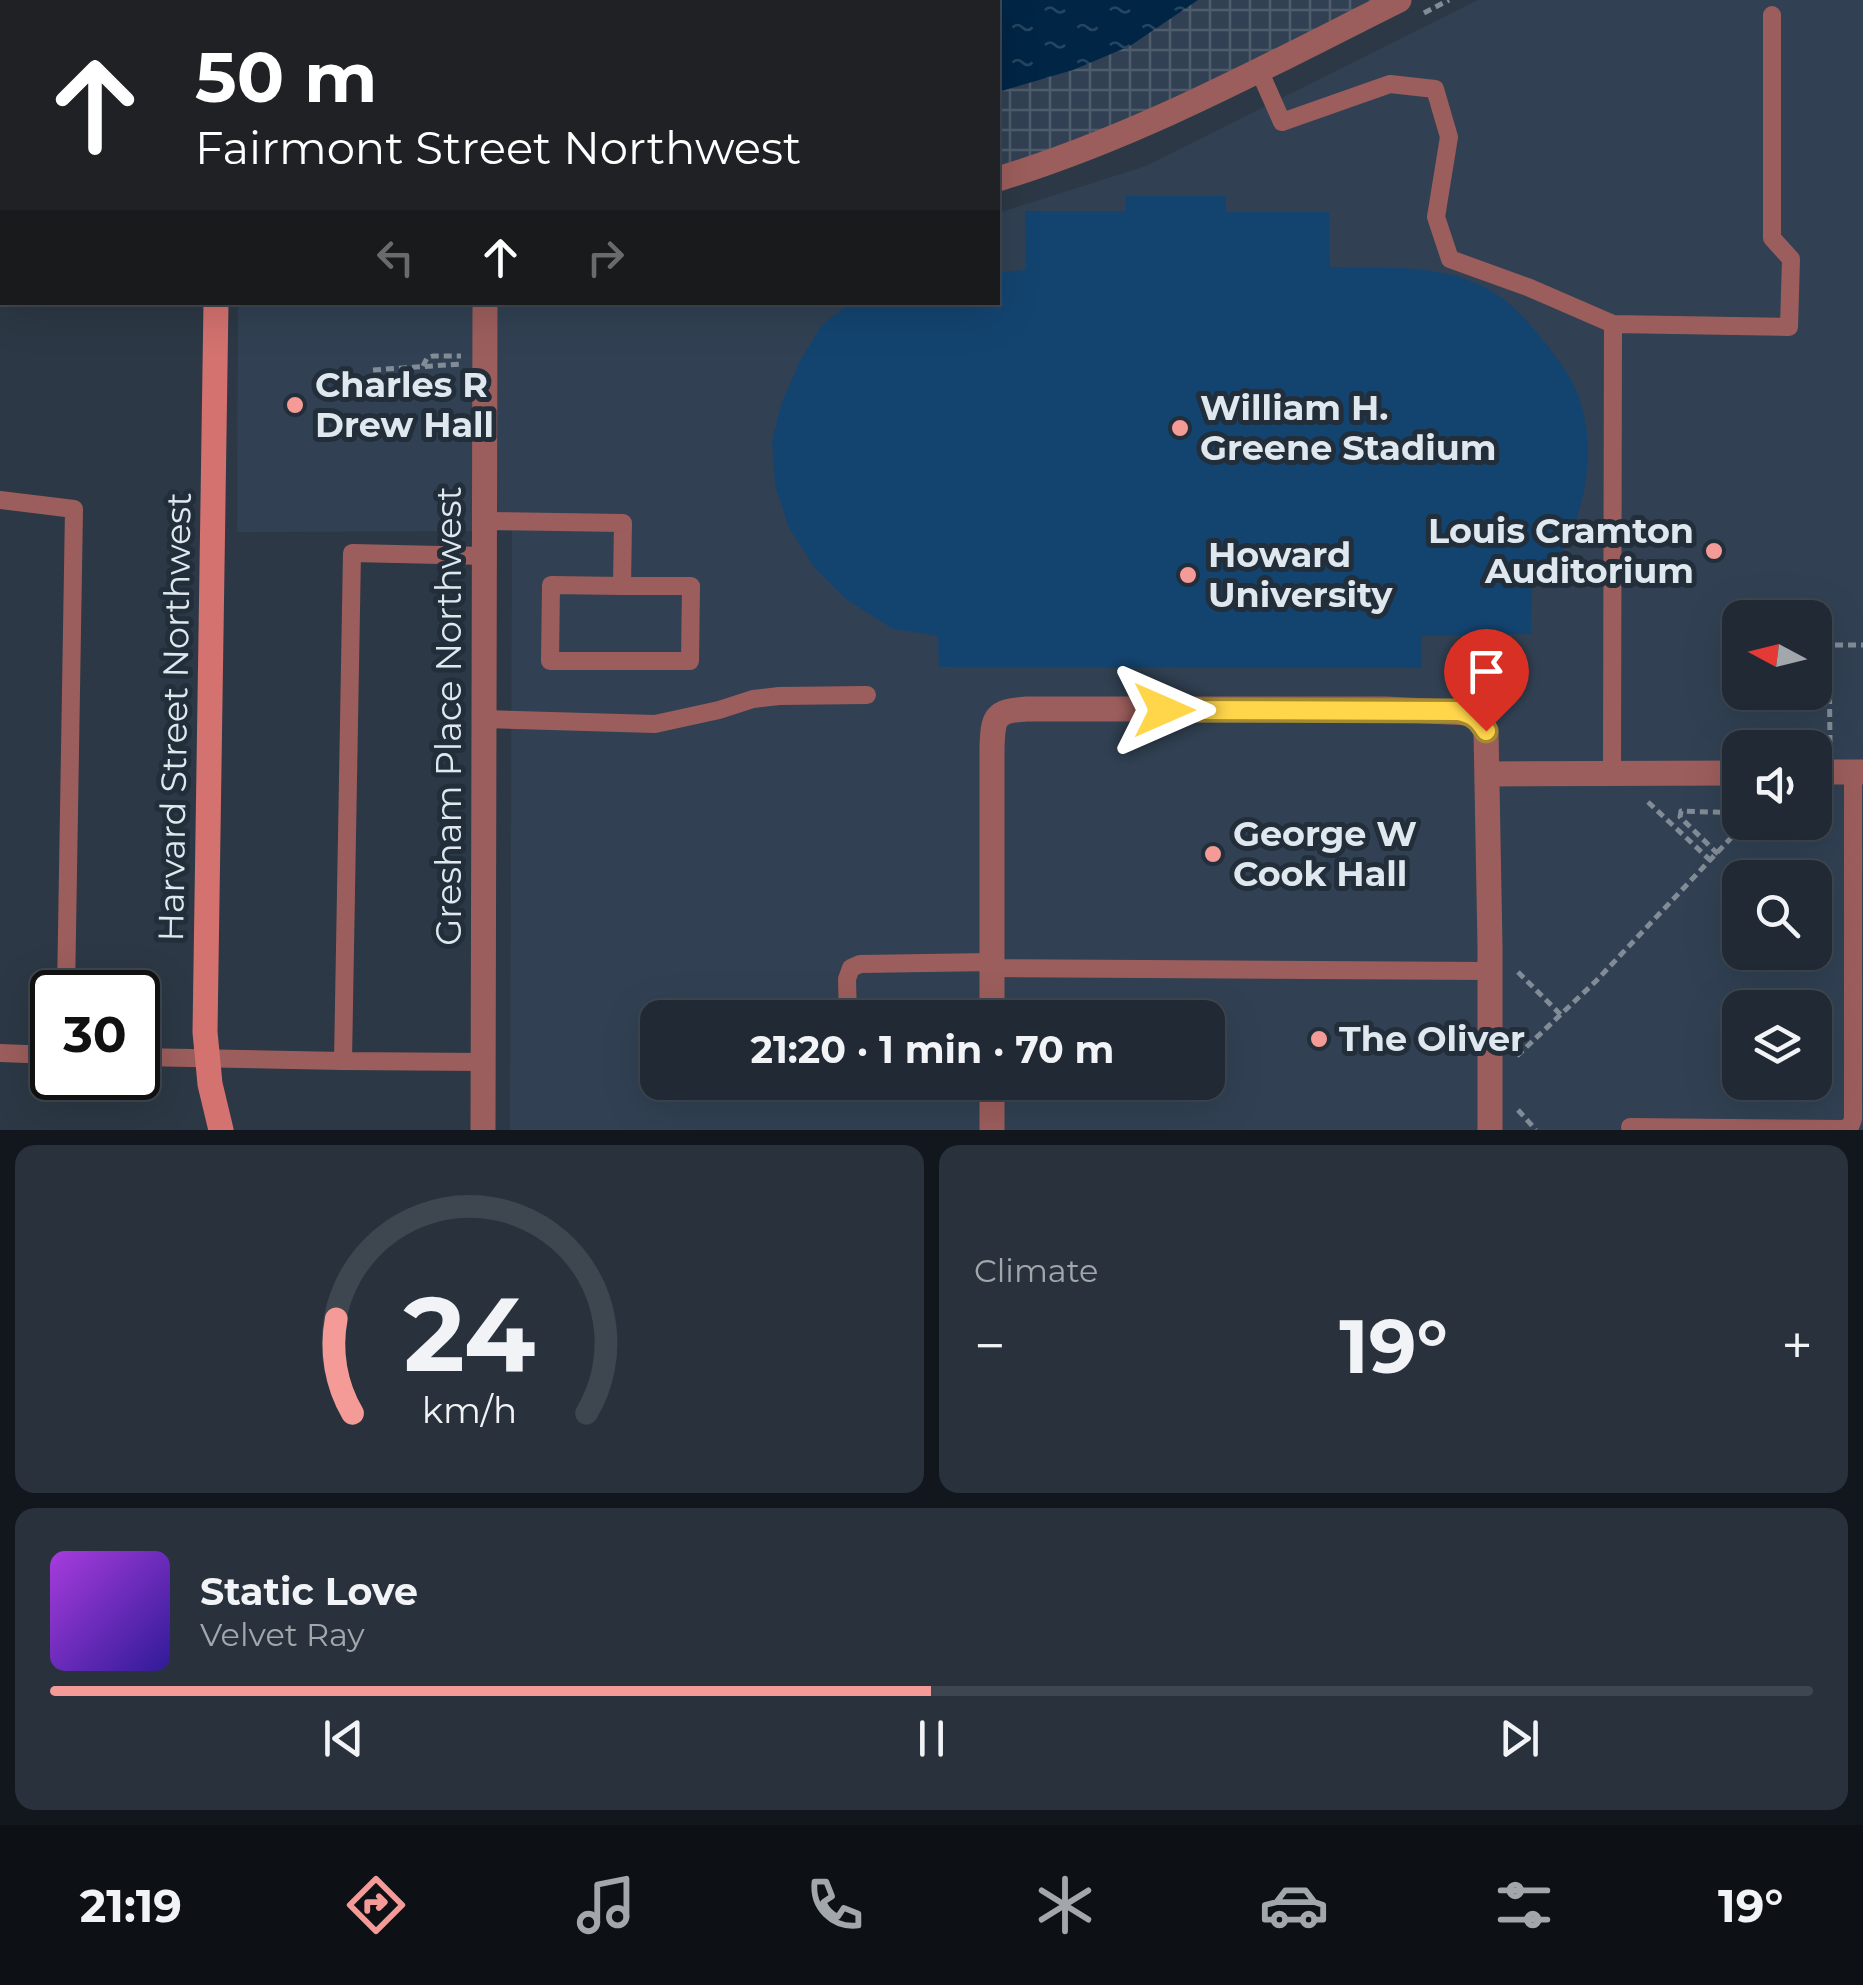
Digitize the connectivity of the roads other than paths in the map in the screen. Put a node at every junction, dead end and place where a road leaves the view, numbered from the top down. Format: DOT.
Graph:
graph roads {
  1 [pos="1398,0"];
  2 [pos="1772,15"];
  3 [pos="1260,70"];
  4 [pos="1000,178"];
  5 [pos="216,305"];
  6 [pos="486,305"];
  7 [pos="1613,324"];
  8 [pos="0,500"];
  9 [pos="485,520"];
  10 [pos="485,556"];
  11 [pos="622,586"];
  12 [pos="867,695"];
  13 [pos="484,719"];
  14 [pos="1832,772"];
  15 [pos="1858,772"];
  16 [pos="1612,773"];
  17 [pos="1722,773"];
  18 [pos="1487,774"];
  19 [pos="992,965"];
  20 [pos="1499,967"];
  21 [pos="66,970"];
  22 [pos="848,1000"];
  23 [pos="992,1000"];
  24 [pos="0,1053"];
  25 [pos="30,1054"];
  26 [pos="160,1058"];
  27 [pos="206,1059"];
  28 [pos="343,1061"];
  29 [pos="484,1062"];
  30 [pos="992,1100"];
  31 [pos="1630,1127"];
  32 [pos="220,1130"];
  33 [pos="483,1130"];
  34 [pos="992,1130"];
  35 [pos="1490,1130"];
  1 -- 3 [label="street"];
  2 -- 7 [label="lane"];
  3 -- 4 [label="street"];
  3 -- 7 [label="lane"];
  5 -- 27 [label="main road, Harvard Street Northwest"];
  6 -- 9 [label="street, Gresham Place Northwest"];
  7 -- 16 [label="lane"];
  8 -- 21 [label="lane"];
  9 -- 10 [label="street, Gresham Place Northwest"];
  9 -- 11 [label="lane"];
  10 -- 13 [label="street, Gresham Place Northwest"];
  10 -- 28 [label="lane"];
  11 -- 11 [label="lane"];
  12 -- 13 [label="lane"];
  13 -- 29 [label="street, Gresham Place Northwest"];
  14 -- 15 [label="street"];
  15 -- 31 [label="lane"];
  16 -- 17 [label="street"];
  16 -- 18 [label="street"];
  18 -- 19 [label="street"];
  18 -- 20 [label="street"];
  19 -- 20 [label="lane"];
  19 -- 22 [label="lane"];
  19 -- 23 [label="street"];
  20 -- 35 [label="street"];
  24 -- 25 [label="lane"];
  26 -- 27 [label="lane"];
  27 -- 28 [label="lane"];
  27 -- 32 [label="main road, Harvard Street Northwest"];
  28 -- 29 [label="lane"];
  29 -- 33 [label="street, Gresham Place Northwest"];
  30 -- 34 [label="street"];
}
